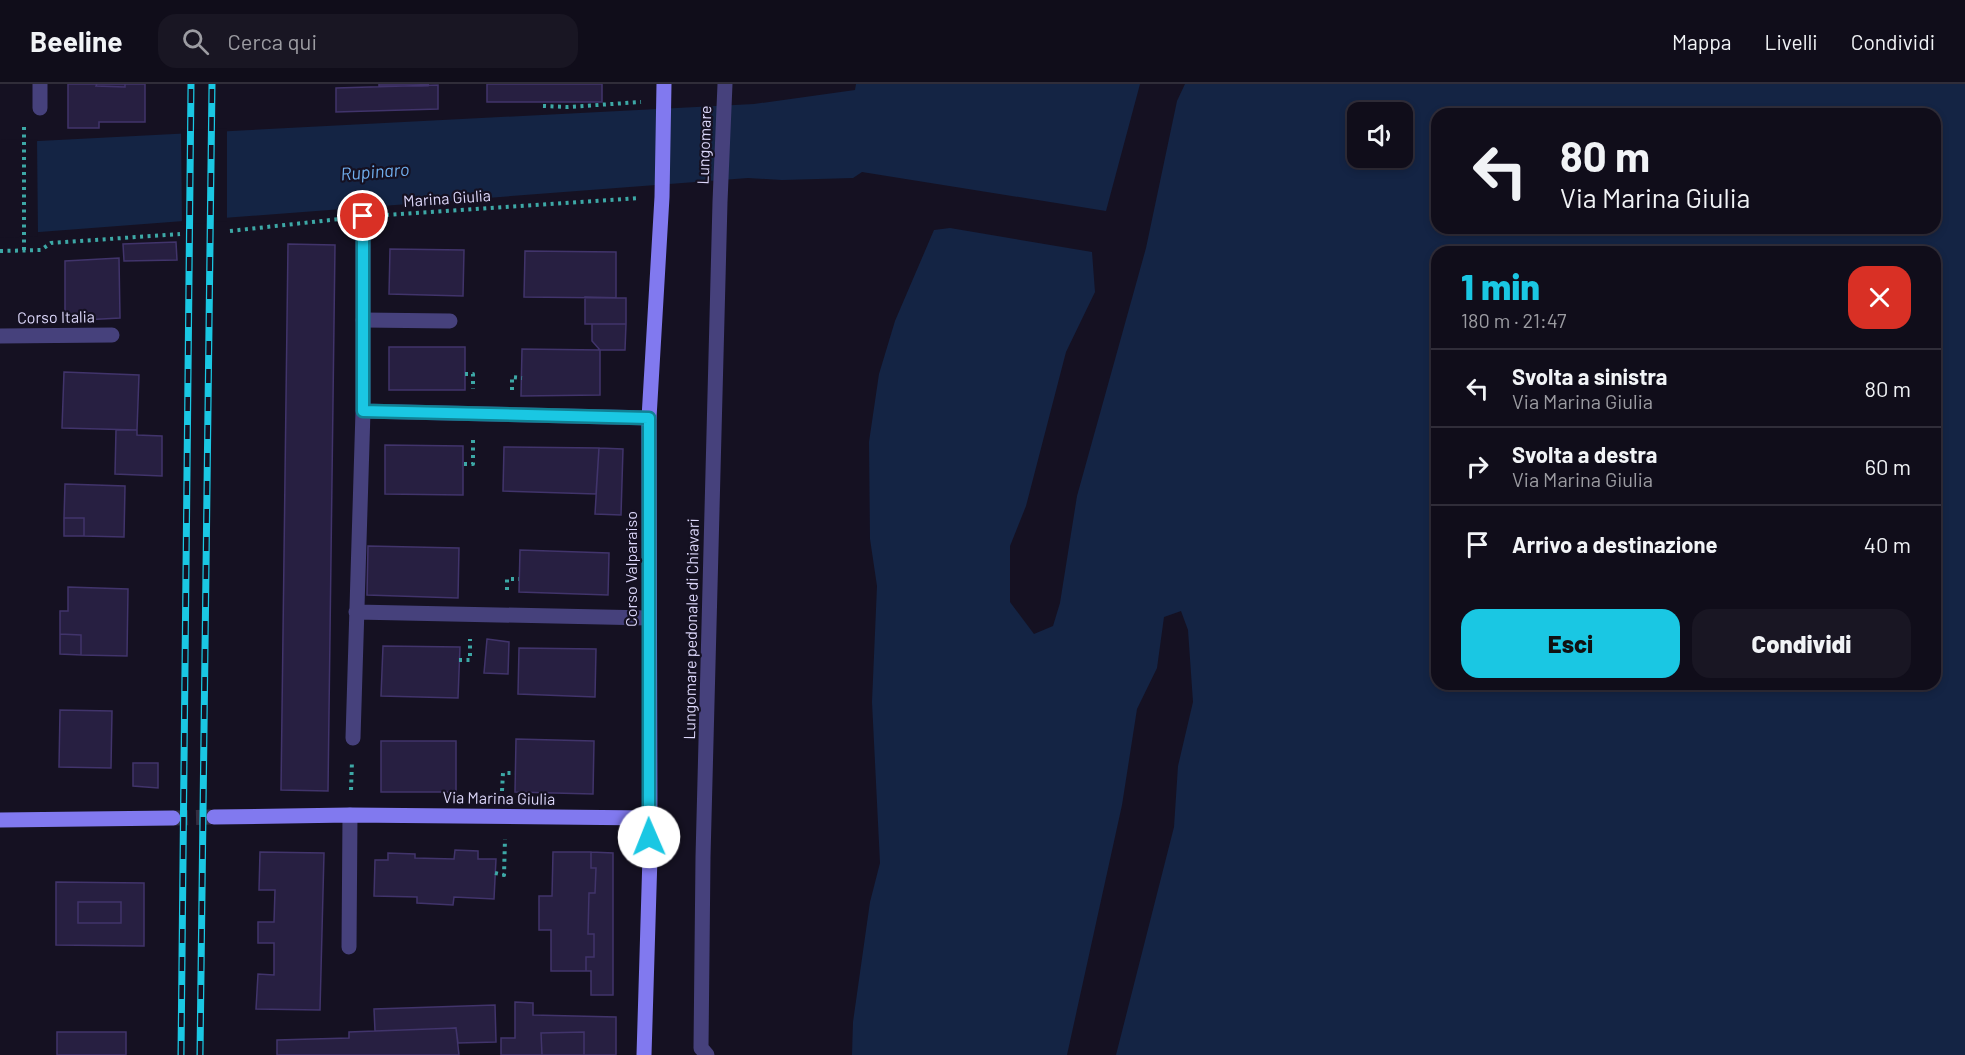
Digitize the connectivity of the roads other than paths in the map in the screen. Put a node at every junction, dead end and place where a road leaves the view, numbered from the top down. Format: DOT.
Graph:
graph roads {
  1 [pos="40,84"];
  2 [pos="664,84"];
  3 [pos="725,87"];
  4 [pos="40,108"];
  5 [pos="720,202"];
  6 [pos="363,216"];
  7 [pos="363,320"];
  8 [pos="450,321"];
  9 [pos="112,334"];
  10 [pos="0,336"];
  11 [pos="363,411"];
  12 [pos="649,418"];
  13 [pos="356,612"];
  14 [pos="649,618"];
  15 [pos="353,738"];
  16 [pos="350,815"];
  17 [pos="214,817"];
  18 [pos="173,818"];
  19 [pos="649,818"];
  20 [pos="0,820"];
  21 [pos="349,947"];
  22 [pos="644,1055"];
  23 [pos="707,1055"];
  1 -- 4 [label="street"];
  2 -- 12 [label="street, Corso Valparaiso"];
  3 -- 5 [label="street, Lungomare"];
  5 -- 23 [label="street, Lungomare pedonale di Chiavari"];
  6 -- 7 [label="street"];
  7 -- 8 [label="street"];
  7 -- 11 [label="street"];
  9 -- 10 [label="street, Corso Italia"];
  11 -- 12 [label="street"];
  11 -- 13 [label="street"];
  12 -- 14 [label="street, Corso Valparaiso"];
  13 -- 14 [label="street"];
  13 -- 15 [label="street"];
  14 -- 19 [label="street, Corso Valparaiso"];
  16 -- 17 [label="street, Via Marina Giulia"];
  16 -- 19 [label="street, Via Marina Giulia"];
  16 -- 21 [label="street"];
  18 -- 20 [label="street"];
  19 -- 22 [label="street, Corso Valparaiso"];
}
